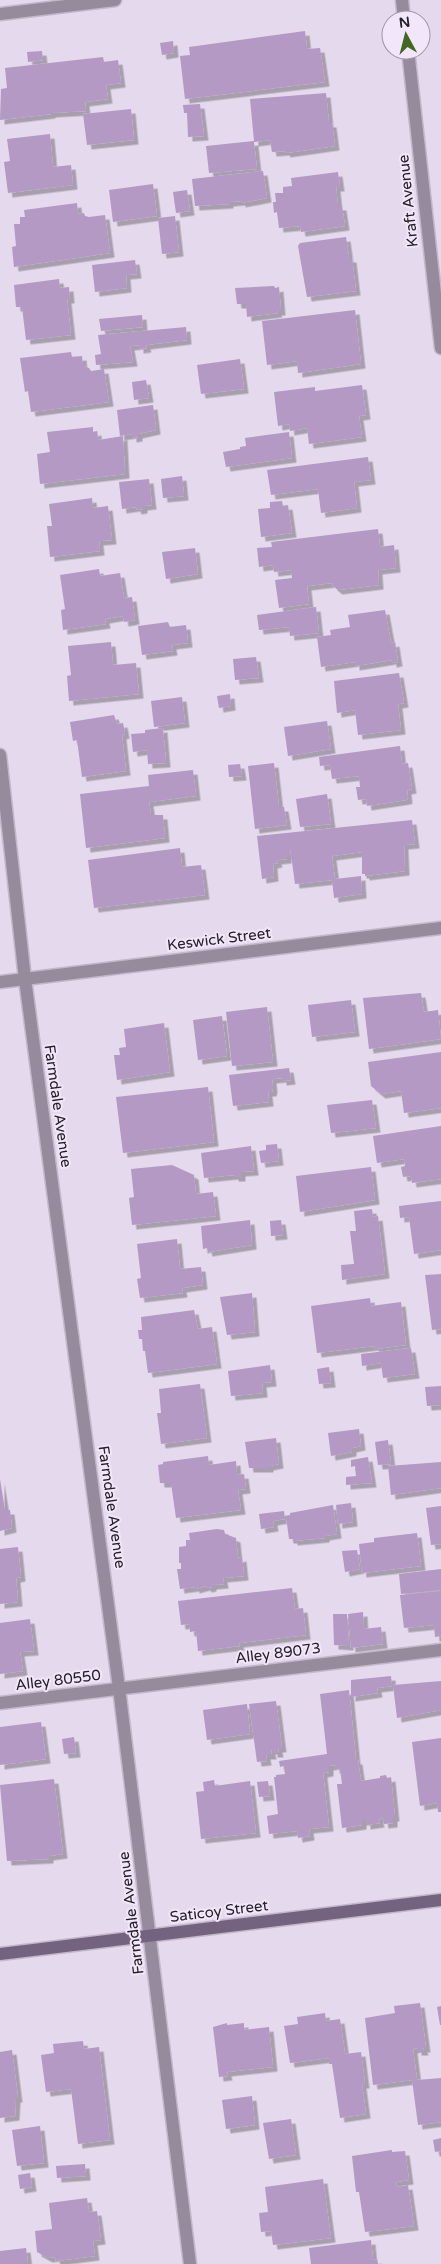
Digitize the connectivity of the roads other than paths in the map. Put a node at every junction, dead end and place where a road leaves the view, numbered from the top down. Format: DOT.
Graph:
graph roads {
  1 [pos="115,0"];
  2 [pos="0,14"];
  3 [pos="409,60"];
  4 [pos="441,348"];
  5 [pos="0,755"];
  6 [pos="441,928"];
  7 [pos="25,979"];
  8 [pos="0,982"];
  9 [pos="441,1650"];
  10 [pos="120,1688"];
  11 [pos="0,1703"];
  12 [pos="441,1900"];
  13 [pos="150,1936"];
  14 [pos="0,1954"];
  15 [pos="190,2264"];
  1 -- 2 [label="street"];
  3 -- 4 [label="street, Kraft Avenue"];
  5 -- 7 [label="street, Farmdale Avenue"];
  6 -- 7 [label="street, Keswick Street"];
  7 -- 8 [label="street, Keswick Street"];
  7 -- 10 [label="street, Farmdale Avenue"];
  9 -- 10 [label="street, Alley 89073"];
  10 -- 11 [label="street, Alley 80550"];
  10 -- 13 [label="street, Farmdale Avenue"];
  12 -- 13 [label="main road, Saticoy Street"];
  13 -- 14 [label="main road, Saticoy Street"];
  13 -- 15 [label="street, Farmdale Avenue"];
}
